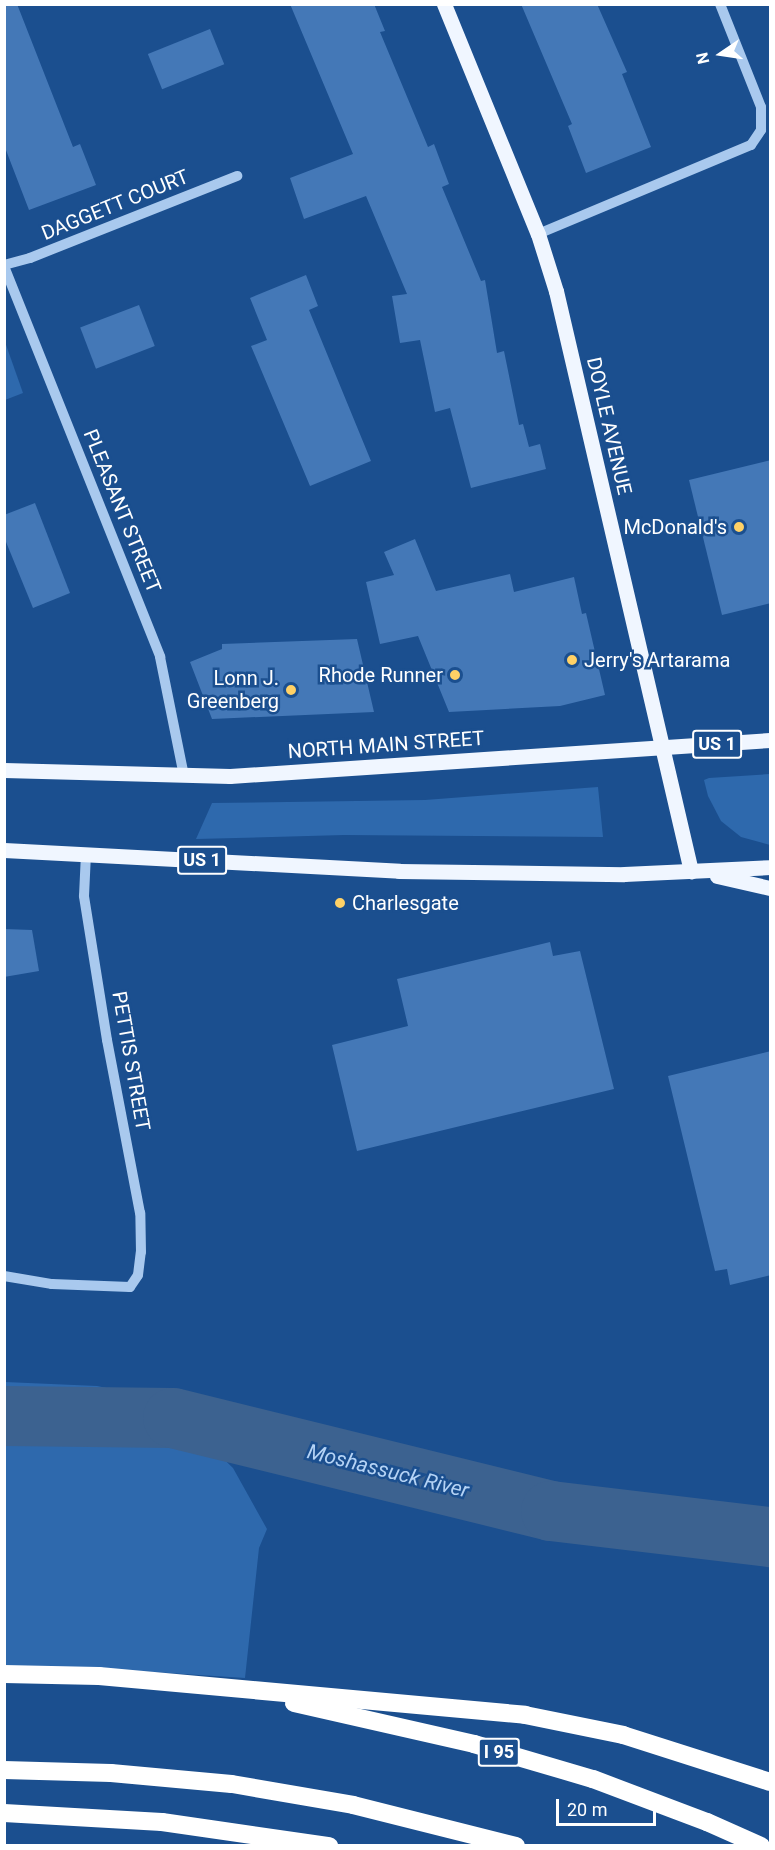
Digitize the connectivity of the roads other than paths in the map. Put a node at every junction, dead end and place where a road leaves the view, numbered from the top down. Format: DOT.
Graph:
graph roads {
  1 [pos="444,4"];
  2 [pos="720,4"];
  3 [pos="237,176"];
  4 [pos="538,234"];
  5 [pos="4,265"];
  6 [pos="771,741"];
  7 [pos="663,748"];
  8 [pos="4,770"];
  9 [pos="184,776"];
  10 [pos="4,850"];
  11 [pos="86,854"];
  12 [pos="771,867"];
  13 [pos="691,871"];
  14 [pos="771,888"];
  15 [pos="4,1276"];
  16 [pos="4,1674"];
  17 [pos="228,1688"];
  18 [pos="4,1770"];
  19 [pos="771,1782"];
  20 [pos="4,1813"];
  21 [pos="329,1845"];
  22 [pos="516,1845"];
  23 [pos="761,1845"];
  1 -- 4 [label="main road, DOYLE AVENUE"];
  2 -- 4 [label="street"];
  3 -- 5 [label="street, DAGGETT COURT"];
  4 -- 7 [label="main road, DOYLE AVENUE"];
  5 -- 9 [label="street, PLEASANT STREET"];
  6 -- 7 [label="main road, NORTH MAIN STREET / US 1"];
  7 -- 9 [label="main road, NORTH MAIN STREET / US 1"];
  7 -- 13 [label="main road, DOYLE AVENUE"];
  8 -- 9 [label="main road, NORTH MAIN STREET / US 1"];
  10 -- 11 [label="main road, US 1"];
  11 -- 13 [label="main road, US 1"];
  11 -- 15 [label="street, PETTIS STREET"];
  12 -- 13 [label="main road, US 1"];
  13 -- 14 [label="main road"];
  16 -- 17 [label="highway, I 95"];
  17 -- 19 [label="highway"];
  17 -- 23 [label="highway, I 95"];
  18 -- 22 [label="highway"];
  20 -- 21 [label="highway"];
}
